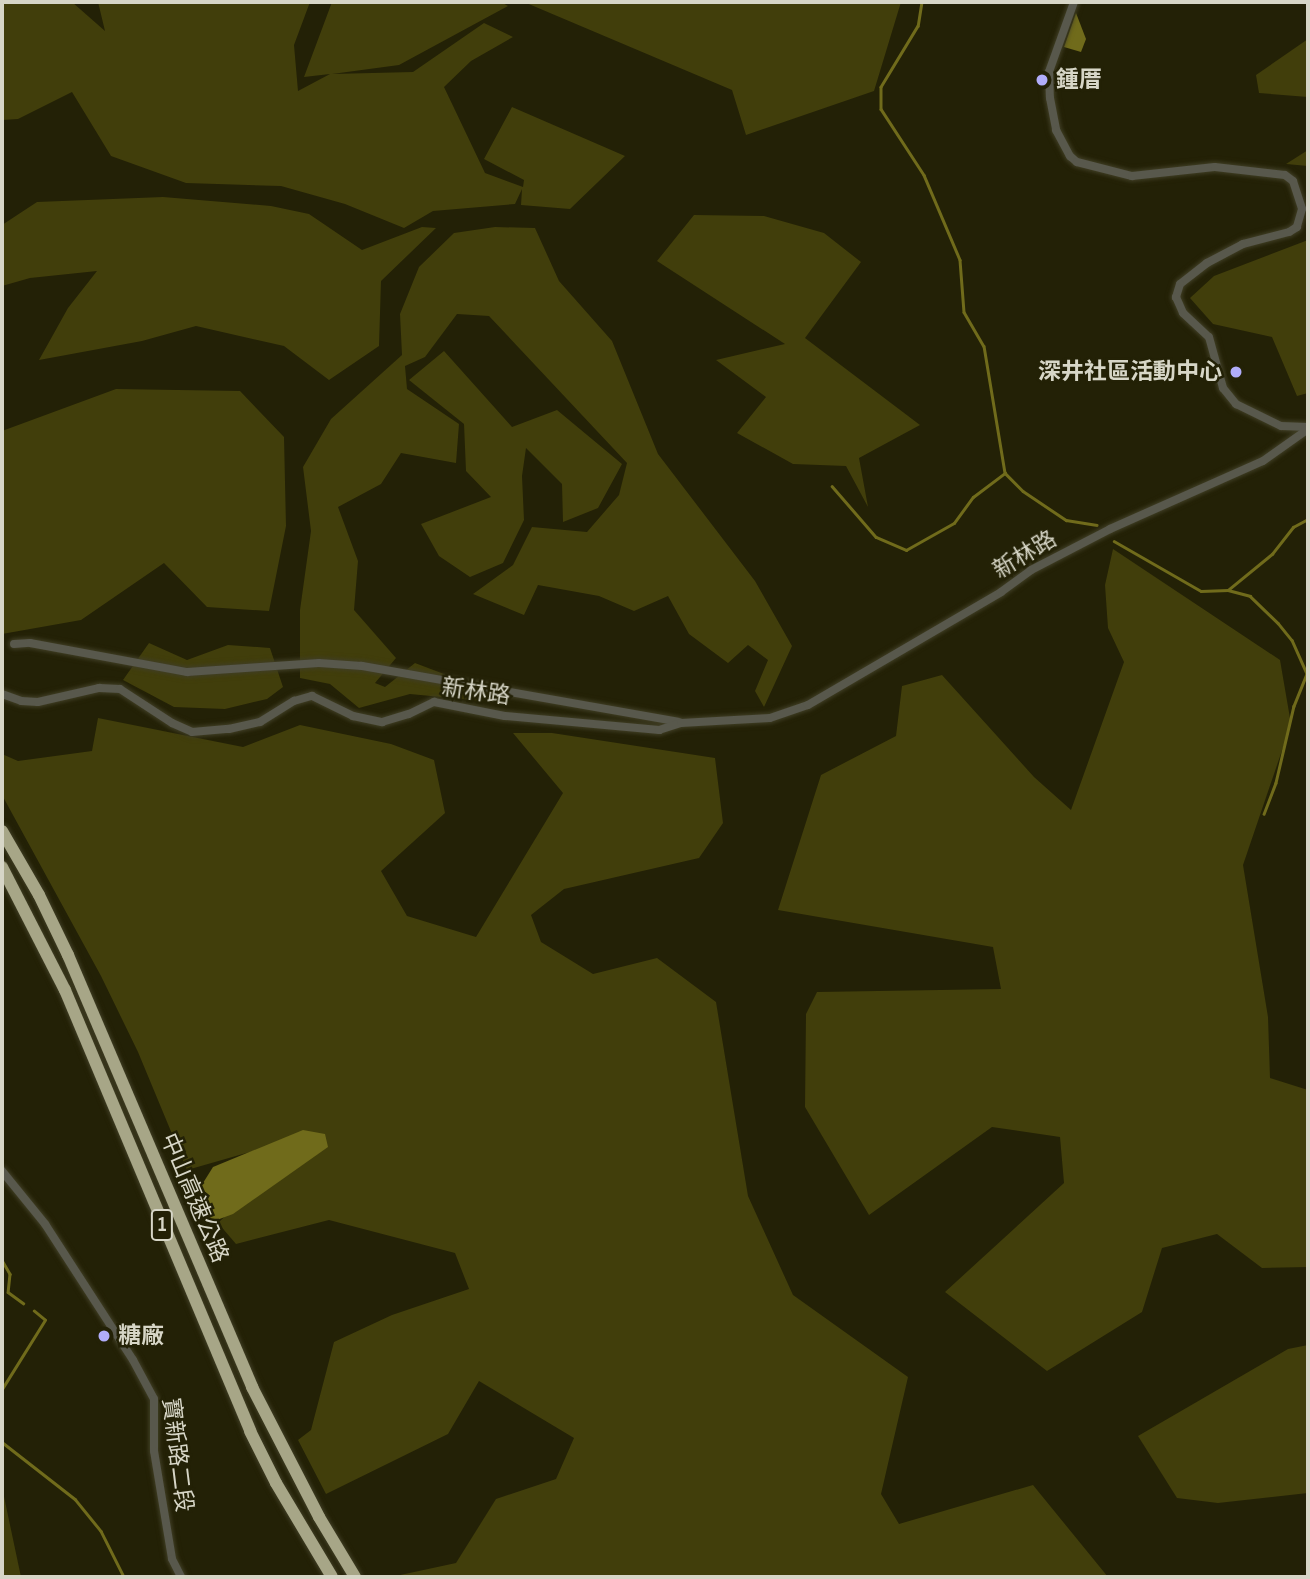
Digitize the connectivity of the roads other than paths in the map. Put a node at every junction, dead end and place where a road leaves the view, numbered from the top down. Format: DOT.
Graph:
graph roads {
  1 [pos="1074,2"];
  2 [pos="1308,428"];
  3 [pos="14,644"];
  4 [pos="2,694"];
  5 [pos="681,723"];
  6 [pos="2,831"];
  7 [pos="2,867"];
  8 [pos="2,1171"];
  9 [pos="181,1577"];
  10 [pos="332,1577"];
  11 [pos="355,1577"];
  1 -- 2 [label="street"];
  2 -- 5 [label="street, 新林路"];
  3 -- 5 [label="street, 新林路"];
  4 -- 5 [label="street, 新林路"];
  6 -- 11 [label="highway, 中山高速公路 / 1"];
  7 -- 10 [label="highway, 中山高速公路 / 1"];
  8 -- 9 [label="street, 寶新路二段"];
}
